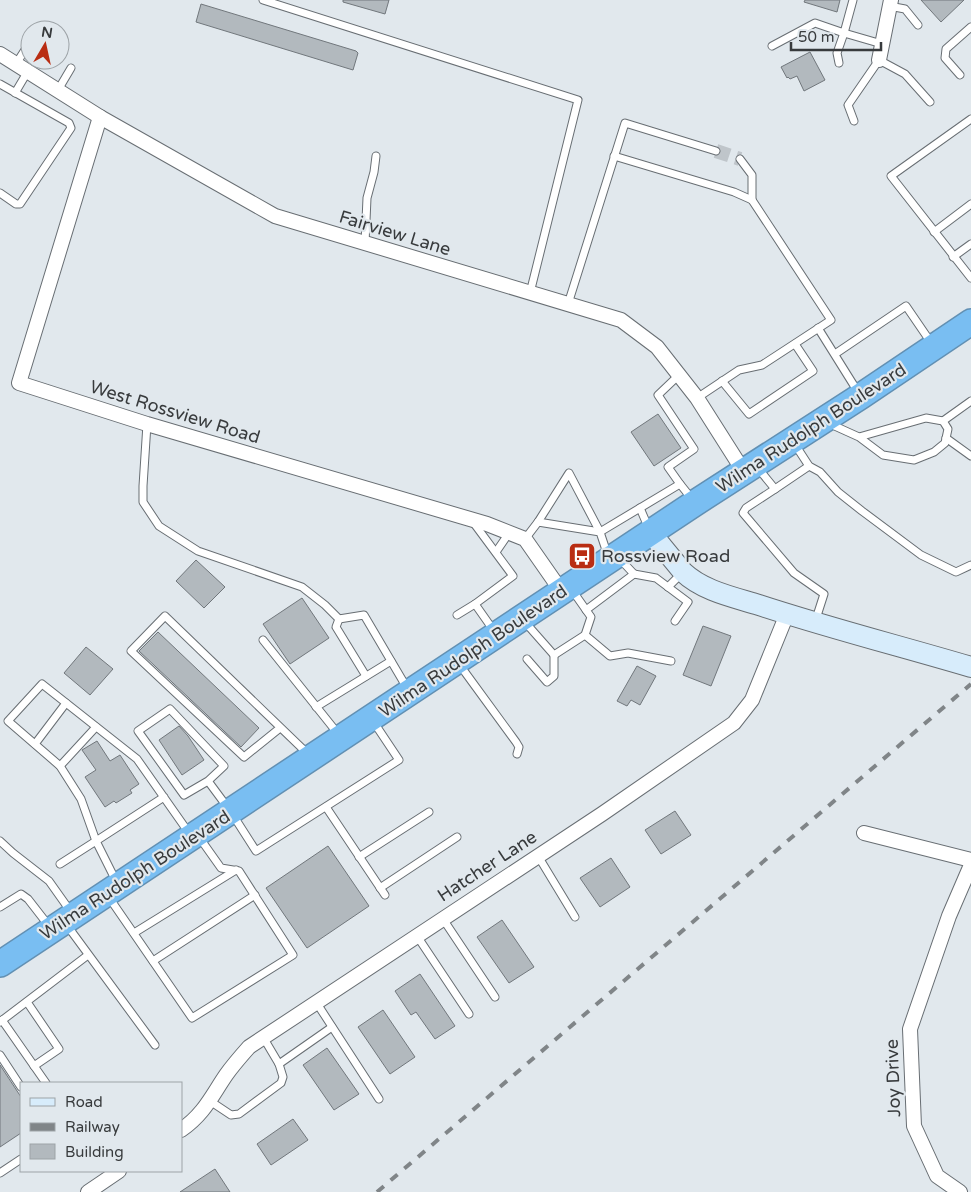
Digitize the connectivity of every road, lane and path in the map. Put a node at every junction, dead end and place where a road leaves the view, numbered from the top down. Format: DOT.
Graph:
graph roads {
  1 [pos="263,0"];
  2 [pos="853,0"];
  3 [pos="890,3"];
  4 [pos="918,25"];
  5 [pos="971,27"];
  6 [pos="844,33"];
  7 [pos="882,44"];
  8 [pos="772,46"];
  9 [pos="0,54"];
  10 [pos="879,60"];
  11 [pos="839,63"];
  12 [pos="20,67"];
  13 [pos="71,68"];
  14 [pos="21,70"];
  15 [pos="25,70"];
  16 [pos="960,75"];
  17 [pos="0,84"];
  18 [pos="58,90"];
  19 [pos="15,93"];
  20 [pos="930,102"];
  21 [pos="100,117"];
  22 [pos="971,118"];
  23 [pos="854,121"];
  24 [pos="716,151"];
  25 [pos="376,156"];
  26 [pos="614,156"];
  27 [pos="740,159"];
  28 [pos="0,193"];
  29 [pos="752,200"];
  30 [pos="971,204"];
  31 [pos="934,232"];
  32 [pos="364,243"];
  33 [pos="971,244"];
  34 [pos="953,257"];
  35 [pos="971,278"];
  36 [pos="530,293"];
  37 [pos="568,304"];
  38 [pos="971,322"];
  39 [pos="818,328"];
  40 [pos="795,344"];
  41 [pos="934,347"];
  42 [pos="835,354"];
  43 [pos="679,375"];
  44 [pos="722,381"];
  45 [pos="861,396"];
  46 [pos="697,398"];
  47 [pos="971,401"];
  48 [pos="823,420"];
  49 [pos="943,421"];
  50 [pos="147,424"];
  51 [pos="859,437"];
  52 [pos="946,438"];
  53 [pos="792,441"];
  54 [pos="971,456"];
  55 [pos="809,466"];
  56 [pos="750,469"];
  57 [pos="680,484"];
  58 [pos="775,489"];
  59 [pos="695,503"];
  60 [pos="640,508"];
  61 [pos="471,520"];
  62 [pos="538,522"];
  63 [pos="600,532"];
  64 [pos="509,533"];
  65 [pos="650,533"];
  66 [pos="525,539"];
  67 [pos="496,552"];
  68 [pos="613,558"];
  69 [pos="971,565"];
  70 [pos="683,572"];
  71 [pos="634,574"];
  72 [pos="668,587"];
  73 [pos="566,589"];
  74 [pos="475,604"];
  75 [pos="586,610"];
  76 [pos="787,614"];
  77 [pos="457,615"];
  78 [pos="522,618"];
  79 [pos="339,619"];
  80 [pos="675,621"];
  81 [pos="815,622"];
  82 [pos="497,635"];
  83 [pos="585,635"];
  84 [pos="263,640"];
  85 [pos="554,655"];
  86 [pos="527,659"];
  87 [pos="391,661"];
  88 [pos="458,661"];
  89 [pos="671,661"];
  90 [pos="971,667"];
  91 [pos="366,676"];
  92 [pos="410,693"];
  93 [pos="66,703"];
  94 [pos="316,707"];
  95 [pos="372,718"];
  96 [pos="96,727"];
  97 [pos="280,728"];
  98 [pos="341,738"];
  99 [pos="35,744"];
  100 [pos="517,754"];
  101 [pos="312,758"];
  102 [pos="60,766"];
  103 [pos="208,781"];
  104 [pos="164,797"];
  105 [pos="326,807"];
  106 [pos="230,812"];
  107 [pos="428,812"];
  108 [pos="864,832"];
  109 [pos="195,836"];
  110 [pos="457,837"];
  111 [pos="0,840"];
  112 [pos="96,841"];
  113 [pos="538,855"];
  114 [pos="359,858"];
  115 [pos="971,860"];
  116 [pos="60,864"];
  117 [pos="971,865"];
  118 [pos="236,870"];
  119 [pos="380,888"];
  120 [pos="112,890"];
  121 [pos="255,895"];
  122 [pos="385,895"];
  123 [pos="0,907"];
  124 [pos="442,918"];
  125 [pos="575,918"];
  126 [pos="63,922"];
  127 [pos="134,934"];
  128 [pos="416,936"];
  129 [pos="88,955"];
  130 [pos="153,961"];
  131 [pos="0,964"];
  132 [pos="495,997"];
  133 [pos="27,1002"];
  134 [pos="316,1002"];
  135 [pos="468,1014"];
  136 [pos="1,1021"];
  137 [pos="332,1027"];
  138 [pos="263,1037"];
  139 [pos="155,1045"];
  140 [pos="0,1056"];
  141 [pos="278,1064"];
  142 [pos="34,1066"];
  143 [pos="45,1082"];
  144 [pos="20,1085"];
  145 [pos="379,1099"];
  146 [pos="210,1101"];
  147 [pos="182,1129"];
  148 [pos="20,1160"];
  149 [pos="118,1172"];
  150 [pos="0,1173"];
  151 [pos="88,1192"];
  152 [pos="960,1192"];
  1 -- 36 [label="lane"];
  2 -- 6 [label="lane"];
  3 -- 4 [label="lane"];
  3 -- 7 [label="street"];
  5 -- 16 [label="lane"];
  6 -- 7 [label="lane"];
  6 -- 8 [label="lane"];
  6 -- 11 [label="lane"];
  7 -- 10 [label="street"];
  9 -- 12 [label="street, Fairview Lane"];
  10 -- 20 [label="lane"];
  10 -- 23 [label="lane"];
  13 -- 18 [label="lane"];
  14 -- 19 [label="lane"];
  15 -- 18 [label="street, Fairview Lane"];
  17 -- 19 [label="lane"];
  18 -- 21 [label="street, Fairview Lane"];
  19 -- 28 [label="lane"];
  21 -- 32 [label="street, Fairview Lane"];
  21 -- 50 [label="street, West Rossview Road"];
  22 -- 31 [label="lane"];
  24 -- 26 [label="lane"];
  25 -- 32 [label="lane"];
  26 -- 29 [label="lane"];
  26 -- 37 [label="lane"];
  27 -- 29 [label="lane"];
  29 -- 39 [label="lane"];
  30 -- 31 [label="lane"];
  31 -- 34 [label="lane"];
  32 -- 36 [label="street, Fairview Lane"];
  33 -- 34 [label="lane"];
  34 -- 35 [label="lane"];
  36 -- 37 [label="street, Fairview Lane"];
  37 -- 43 [label="street, Fairview Lane"];
  38 -- 41 [label="highway, Wilma Rudolph Boulevard"];
  39 -- 40 [label="lane"];
  39 -- 42 [label="lane"];
  40 -- 44 [label="lane"];
  40 -- 44 [label="lane"];
  41 -- 42 [label="lane"];
  41 -- 45 [label="highway, Wilma Rudolph Boulevard"];
  42 -- 45 [label="lane"];
  43 -- 46 [label="street, Fairview Lane"];
  43 -- 57 [label="lane"];
  44 -- 46 [label="lane"];
  45 -- 48 [label="highway, Wilma Rudolph Boulevard"];
  46 -- 56 [label="street, Fairview Lane"];
  47 -- 49 [label="lane"];
  48 -- 51 [label="lane"];
  48 -- 53 [label="highway, Wilma Rudolph Boulevard"];
  49 -- 51 [label="lane"];
  49 -- 52 [label="lane"];
  50 -- 61 [label="street, West Rossview Road"];
  50 -- 79 [label="lane"];
  51 -- 52 [label="lane"];
  52 -- 54 [label="lane"];
  53 -- 55 [label="lane"];
  53 -- 56 [label="highway, Wilma Rudolph Boulevard"];
  55 -- 58 [label="lane"];
  55 -- 69 [label="lane"];
  56 -- 58 [label="lane"];
  56 -- 59 [label="highway, Wilma Rudolph Boulevard"];
  57 -- 59 [label="lane"];
  57 -- 60 [label="lane"];
  58 -- 81 [label="lane"];
  59 -- 65 [label="highway, Wilma Rudolph Boulevard"];
  60 -- 63 [label="lane"];
  60 -- 65 [label="lane"];
  61 -- 64 [label="street, West Rossview Road"];
  61 -- 67 [label="lane"];
  62 -- 63 [label="lane"];
  62 -- 63 [label="lane"];
  62 -- 66 [label="lane"];
  63 -- 68 [label="lane"];
  64 -- 66 [label="street, West Rossview Road"];
  64 -- 67 [label="lane"];
  65 -- 68 [label="highway, Wilma Rudolph Boulevard"];
  65 -- 70 [label="street"];
  66 -- 73 [label="street"];
  67 -- 74 [label="lane"];
  68 -- 71 [label="lane"];
  68 -- 73 [label="highway, Wilma Rudolph Boulevard"];
  70 -- 72 [label="lane"];
  70 -- 76 [label="street"];
  71 -- 72 [label="lane"];
  71 -- 75 [label="lane"];
  72 -- 80 [label="lane"];
  73 -- 75 [label="lane"];
  73 -- 78 [label="highway, Wilma Rudolph Boulevard"];
  74 -- 77 [label="lane"];
  74 -- 82 [label="lane"];
  75 -- 83 [label="lane"];
  76 -- 81 [label="street"];
  76 -- 113 [label="street, Hatcher Lane"];
  78 -- 82 [label="highway, Wilma Rudolph Boulevard"];
  78 -- 85 [label="lane"];
  79 -- 87 [label="lane"];
  79 -- 91 [label="lane"];
  81 -- 90 [label="street"];
  82 -- 88 [label="highway, Wilma Rudolph Boulevard"];
  83 -- 85 [label="lane"];
  83 -- 89 [label="lane"];
  84 -- 94 [label="lane"];
  85 -- 86 [label="lane"];
  87 -- 91 [label="lane"];
  87 -- 92 [label="lane"];
  88 -- 92 [label="highway, Wilma Rudolph Boulevard"];
  88 -- 100 [label="lane"];
  91 -- 94 [label="lane"];
  92 -- 95 [label="highway, Wilma Rudolph Boulevard"];
  93 -- 96 [label="lane"];
  93 -- 99 [label="lane"];
  93 -- 99 [label="lane"];
  94 -- 98 [label="lane"];
  95 -- 98 [label="highway, Wilma Rudolph Boulevard"];
  95 -- 105 [label="lane"];
  96 -- 102 [label="lane"];
  96 -- 104 [label="lane"];
  97 -- 97 [label="lane"];
  97 -- 101 [label="lane"];
  98 -- 101 [label="highway, Wilma Rudolph Boulevard"];
  99 -- 102 [label="lane"];
  101 -- 106 [label="highway, Wilma Rudolph Boulevard"];
  102 -- 112 [label="lane"];
  103 -- 103 [label="lane"];
  103 -- 106 [label="lane"];
  104 -- 109 [label="lane"];
  104 -- 112 [label="lane"];
  105 -- 106 [label="lane"];
  105 -- 114 [label="lane"];
  106 -- 109 [label="highway, Wilma Rudolph Boulevard"];
  107 -- 114 [label="lane"];
  108 -- 115 [label="street"];
  109 -- 118 [label="lane"];
  109 -- 120 [label="highway, Wilma Rudolph Boulevard"];
  110 -- 119 [label="lane"];
  111 -- 126 [label="lane"];
  112 -- 116 [label="lane"];
  112 -- 120 [label="lane"];
  113 -- 124 [label="street, Hatcher Lane"];
  113 -- 125 [label="lane"];
  114 -- 119 [label="lane"];
  117 -- 152 [label="street, Joy Drive"];
  118 -- 121 [label="lane"];
  118 -- 127 [label="lane"];
  119 -- 122 [label="lane"];
  120 -- 126 [label="highway, Wilma Rudolph Boulevard"];
  120 -- 127 [label="lane"];
  121 -- 130 [label="lane"];
  121 -- 130 [label="lane"];
  123 -- 126 [label="lane"];
  124 -- 128 [label="street, Hatcher Lane"];
  124 -- 132 [label="lane"];
  126 -- 129 [label="lane"];
  126 -- 131 [label="highway, Wilma Rudolph Boulevard"];
  127 -- 130 [label="lane"];
  128 -- 134 [label="street, Hatcher Lane"];
  128 -- 135 [label="lane"];
  129 -- 133 [label="lane"];
  129 -- 139 [label="lane"];
  133 -- 136 [label="lane"];
  133 -- 142 [label="lane"];
  134 -- 137 [label="lane"];
  134 -- 138 [label="street, Hatcher Lane"];
  136 -- 142 [label="lane"];
  137 -- 141 [label="lane"];
  137 -- 145 [label="lane"];
  138 -- 141 [label="lane"];
  138 -- 146 [label="street, Hatcher Lane"];
  140 -- 144 [label="lane"];
  141 -- 146 [label="lane"];
  142 -- 143 [label="lane"];
  146 -- 147 [label="street, Hatcher Lane"];
  148 -- 150 [label="lane"];
  149 -- 151 [label="street"];
}
